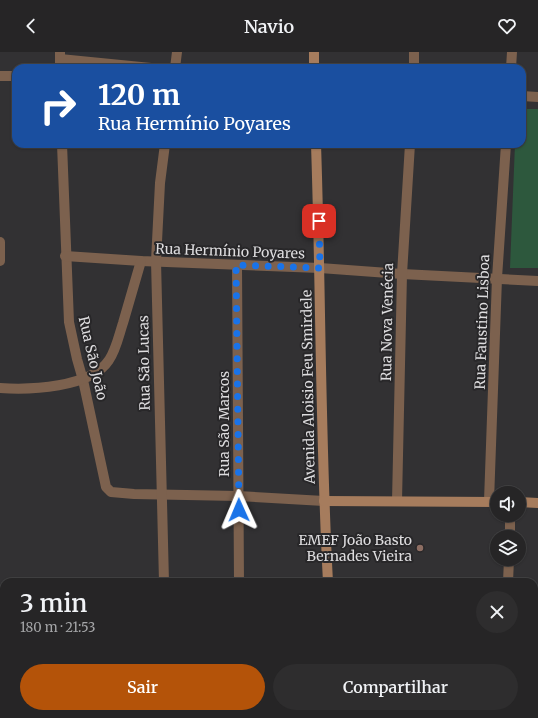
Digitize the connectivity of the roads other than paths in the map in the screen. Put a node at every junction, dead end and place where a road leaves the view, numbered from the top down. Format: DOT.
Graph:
graph roads {
  1 [pos="177,52"];
  2 [pos="314,52"];
  3 [pos="414,52"];
  4 [pos="512,52"];
  5 [pos="60,60"];
  6 [pos="106,64"];
  7 [pos="176,64"];
  8 [pos="314,64"];
  9 [pos="414,64"];
  10 [pos="511,64"];
  11 [pos="0,76"];
  12 [pos="12,76"];
  13 [pos="526,96"];
  14 [pos="538,97"];
  15 [pos="62,148"];
  16 [pos="164,148"];
  17 [pos="316,148"];
  18 [pos="410,148"];
  19 [pos="506,148"];
  20 [pos="0,242"];
  21 [pos="65,256"];
  22 [pos="0,261"];
  23 [pos="156,261"];
  24 [pos="141,262"];
  25 [pos="236,265"];
  26 [pos="320,268"];
  27 [pos="402,274"];
  28 [pos="498,278"];
  29 [pos="538,281"];
  30 [pos="83,380"];
  31 [pos="0,388"];
  32 [pos="493,486"];
  33 [pos="162,494"];
  34 [pos="238,496"];
  35 [pos="398,501"];
  36 [pos="324,502"];
  37 [pos="490,502"];
  38 [pos="526,502"];
  39 [pos="538,502"];
  40 [pos="509,566"];
  41 [pos="164,578"];
  42 [pos="239,578"];
  43 [pos="328,578"];
  44 [pos="508,578"];
  1 -- 7 [label="street"];
  2 -- 8 [label="street"];
  3 -- 9 [label="street"];
  4 -- 10 [label="street"];
  5 -- 6 [label="street"];
  11 -- 12 [label="street"];
  13 -- 14 [label="street"];
  15 -- 21 [label="street, Rua São João"];
  16 -- 23 [label="street, Rua São Lucas"];
  17 -- 26 [label="street, Avenida Aloisio Feu Smirdele"];
  18 -- 27 [label="street, Rua Nova Venécia"];
  19 -- 28 [label="street, Rua Faustino Lisboa"];
  20 -- 22 [label="street"];
  21 -- 24 [label="street, Rua Hermínio Poyares"];
  21 -- 30 [label="street, Rua São João"];
  23 -- 24 [label="street, Rua Hermínio Poyares"];
  23 -- 25 [label="street, Rua Hermínio Poyares"];
  23 -- 33 [label="street, Rua São Lucas"];
  24 -- 30 [label="street"];
  25 -- 26 [label="street, Rua Hermínio Poyares"];
  25 -- 34 [label="street, Rua São Marcos"];
  26 -- 27 [label="street, Rua Hermínio Poyares"];
  26 -- 36 [label="street, Avenida Aloisio Feu Smirdele"];
  27 -- 28 [label="street, Rua Hermínio Poyares"];
  27 -- 35 [label="street, Rua Nova Venécia"];
  28 -- 29 [label="street, Rua Hermínio Poyares"];
  28 -- 32 [label="street, Rua Faustino Lisboa"];
  30 -- 31 [label="street"];
  30 -- 33 [label="street, Rua São João"];
  33 -- 34 [label="street"];
  33 -- 41 [label="street, Rua São Lucas"];
  34 -- 36 [label="street"];
  34 -- 42 [label="street, Rua São Marcos"];
  35 -- 36 [label="street"];
  35 -- 37 [label="street"];
  36 -- 43 [label="street, Avenida Aloisio Feu Smirdele"];
  38 -- 39 [label="street"];
  40 -- 44 [label="street"];
}
